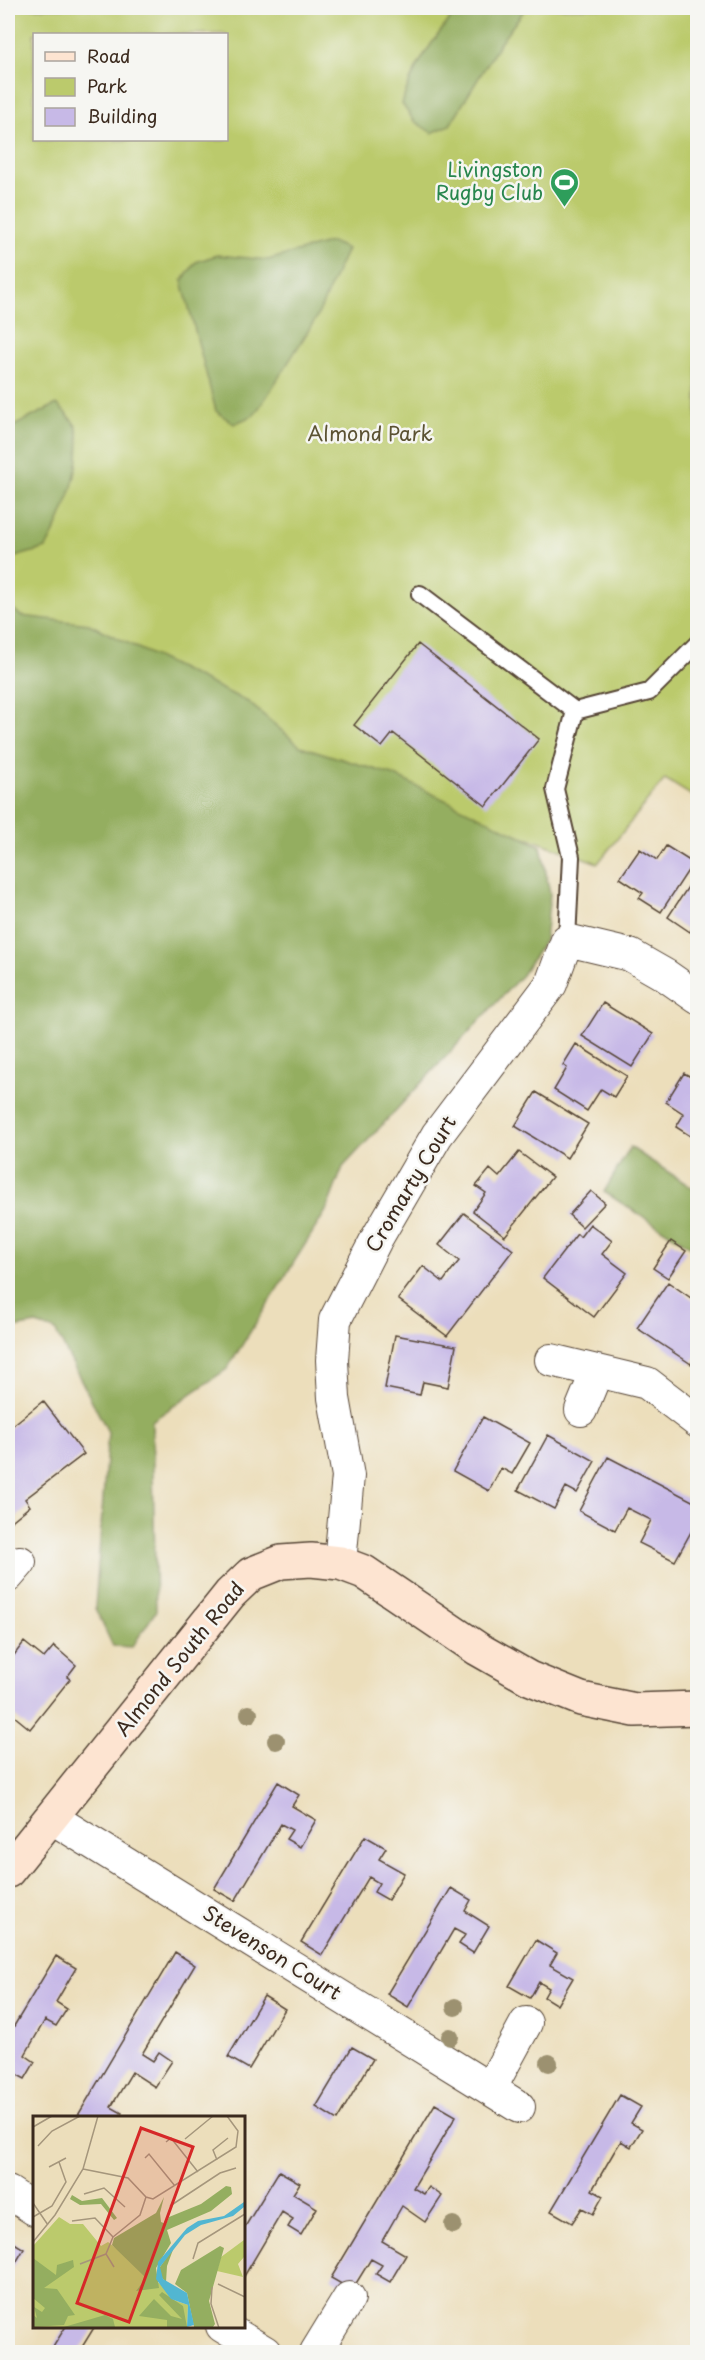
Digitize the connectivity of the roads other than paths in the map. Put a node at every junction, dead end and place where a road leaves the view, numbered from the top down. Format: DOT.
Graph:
graph roads {
  1 [pos="420,594"];
  2 [pos="698,643"];
  3 [pos="575,711"];
  4 [pos="567,940"];
  5 [pos="698,998"];
  6 [pos="551,1360"];
  7 [pos="597,1371"];
  8 [pos="581,1410"];
  9 [pos="698,1422"];
  10 [pos="339,1563"];
  11 [pos="698,1708"];
  12 [pos="52,1818"];
  13 [pos="8,1871"];
  14 [pos="526,2023"];
  15 [pos="490,2089"];
  16 [pos="519,2107"];
  17 [pos="8,2192"];
  18 [pos="33,2208"];
  19 [pos="349,2298"];
  20 [pos="225,2327"];
  21 [pos="265,2352"];
  22 [pos="316,2352"];
  1 -- 3 [label="lane"];
  2 -- 3 [label="lane"];
  3 -- 4 [label="lane"];
  4 -- 5 [label="street"];
  4 -- 10 [label="street, Cromarty Court"];
  6 -- 7 [label="street"];
  7 -- 8 [label="street"];
  7 -- 9 [label="street"];
  10 -- 11 [label="street, Almond South Road"];
  10 -- 12 [label="street, Almond South Road"];
  12 -- 13 [label="street, Almond South Road"];
  12 -- 15 [label="street, Stevenson Court"];
  14 -- 15 [label="street"];
  15 -- 16 [label="street, Stevenson Court"];
  17 -- 18 [label="street"];
  19 -- 22 [label="street"];
  20 -- 21 [label="street"];
}
